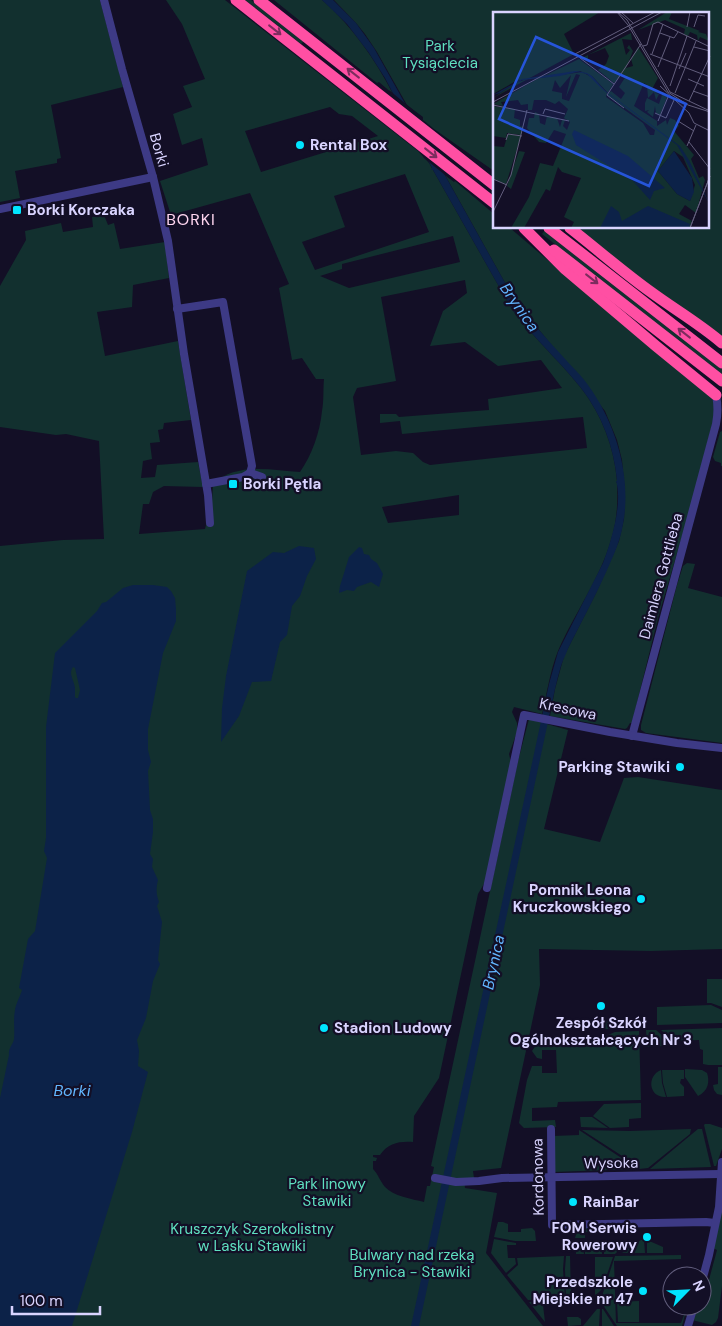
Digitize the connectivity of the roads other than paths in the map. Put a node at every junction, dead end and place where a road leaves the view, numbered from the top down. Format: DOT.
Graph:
graph roads {
  1 [pos="104,0"];
  2 [pos="236,0"];
  3 [pos="259,0"];
  4 [pos="458,156"];
  5 [pos="493,174"];
  6 [pos="153,177"];
  7 [pos="493,184"];
  8 [pos="493,202"];
  9 [pos="0,209"];
  10 [pos="526,229"];
  11 [pos="526,229"];
  12 [pos="550,229"];
  13 [pos="571,229"];
  14 [pos="177,309"];
  15 [pos="722,343"];
  16 [pos="722,363"];
  17 [pos="722,381"];
  18 [pos="716,395"];
  19 [pos="722,418"];
  20 [pos="716,424"];
  21 [pos="250,473"];
  22 [pos="262,477"];
  23 [pos="206,484"];
  24 [pos="210,523"];
  25 [pos="632,736"];
  26 [pos="722,748"];
  27 [pos="487,888"];
  28 [pos="551,1129"];
  29 [pos="722,1162"];
  30 [pos="720,1174"];
  31 [pos="436,1178"];
  32 [pos="551,1178"];
  33 [pos="715,1223"];
  34 [pos="706,1266"];
  1 -- 6 [label="street, Borki"];
  2 -- 8 [label="highway, one-way"];
  4 -- 3 [label="highway, one-way"];
  4 -- 5 [label="highway"];
  4 -- 7 [label="highway"];
  6 -- 9 [label="street"];
  6 -- 14 [label="street, Borki"];
  10 -- 17 [label="highway, one-way"];
  11 -- 18 [label="highway"];
  16 -- 12 [label="highway, one-way"];
  13 -- 15 [label="highway"];
  14 -- 21 [label="street"];
  14 -- 23 [label="street, Borki"];
  18 -- 20 [label="street, Daimlera Gottlieba"];
  19 -- 20 [label="street, Daimlera Gottlieba"];
  20 -- 25 [label="street, Daimlera Gottlieba"];
  21 -- 22 [label="street"];
  21 -- 23 [label="street"];
  23 -- 24 [label="street, Borki"];
  25 -- 26 [label="street, Kresowa"];
  25 -- 27 [label="street, Kresowa"];
  28 -- 32 [label="street, Kordonowa"];
  29 -- 30 [label="street"];
  30 -- 32 [label="street, Wysoka"];
  30 -- 33 [label="street"];
  31 -- 32 [label="street, Wysoka"];
  32 -- 33 [label="street, Kordonowa"];
  33 -- 34 [label="street"];
}
